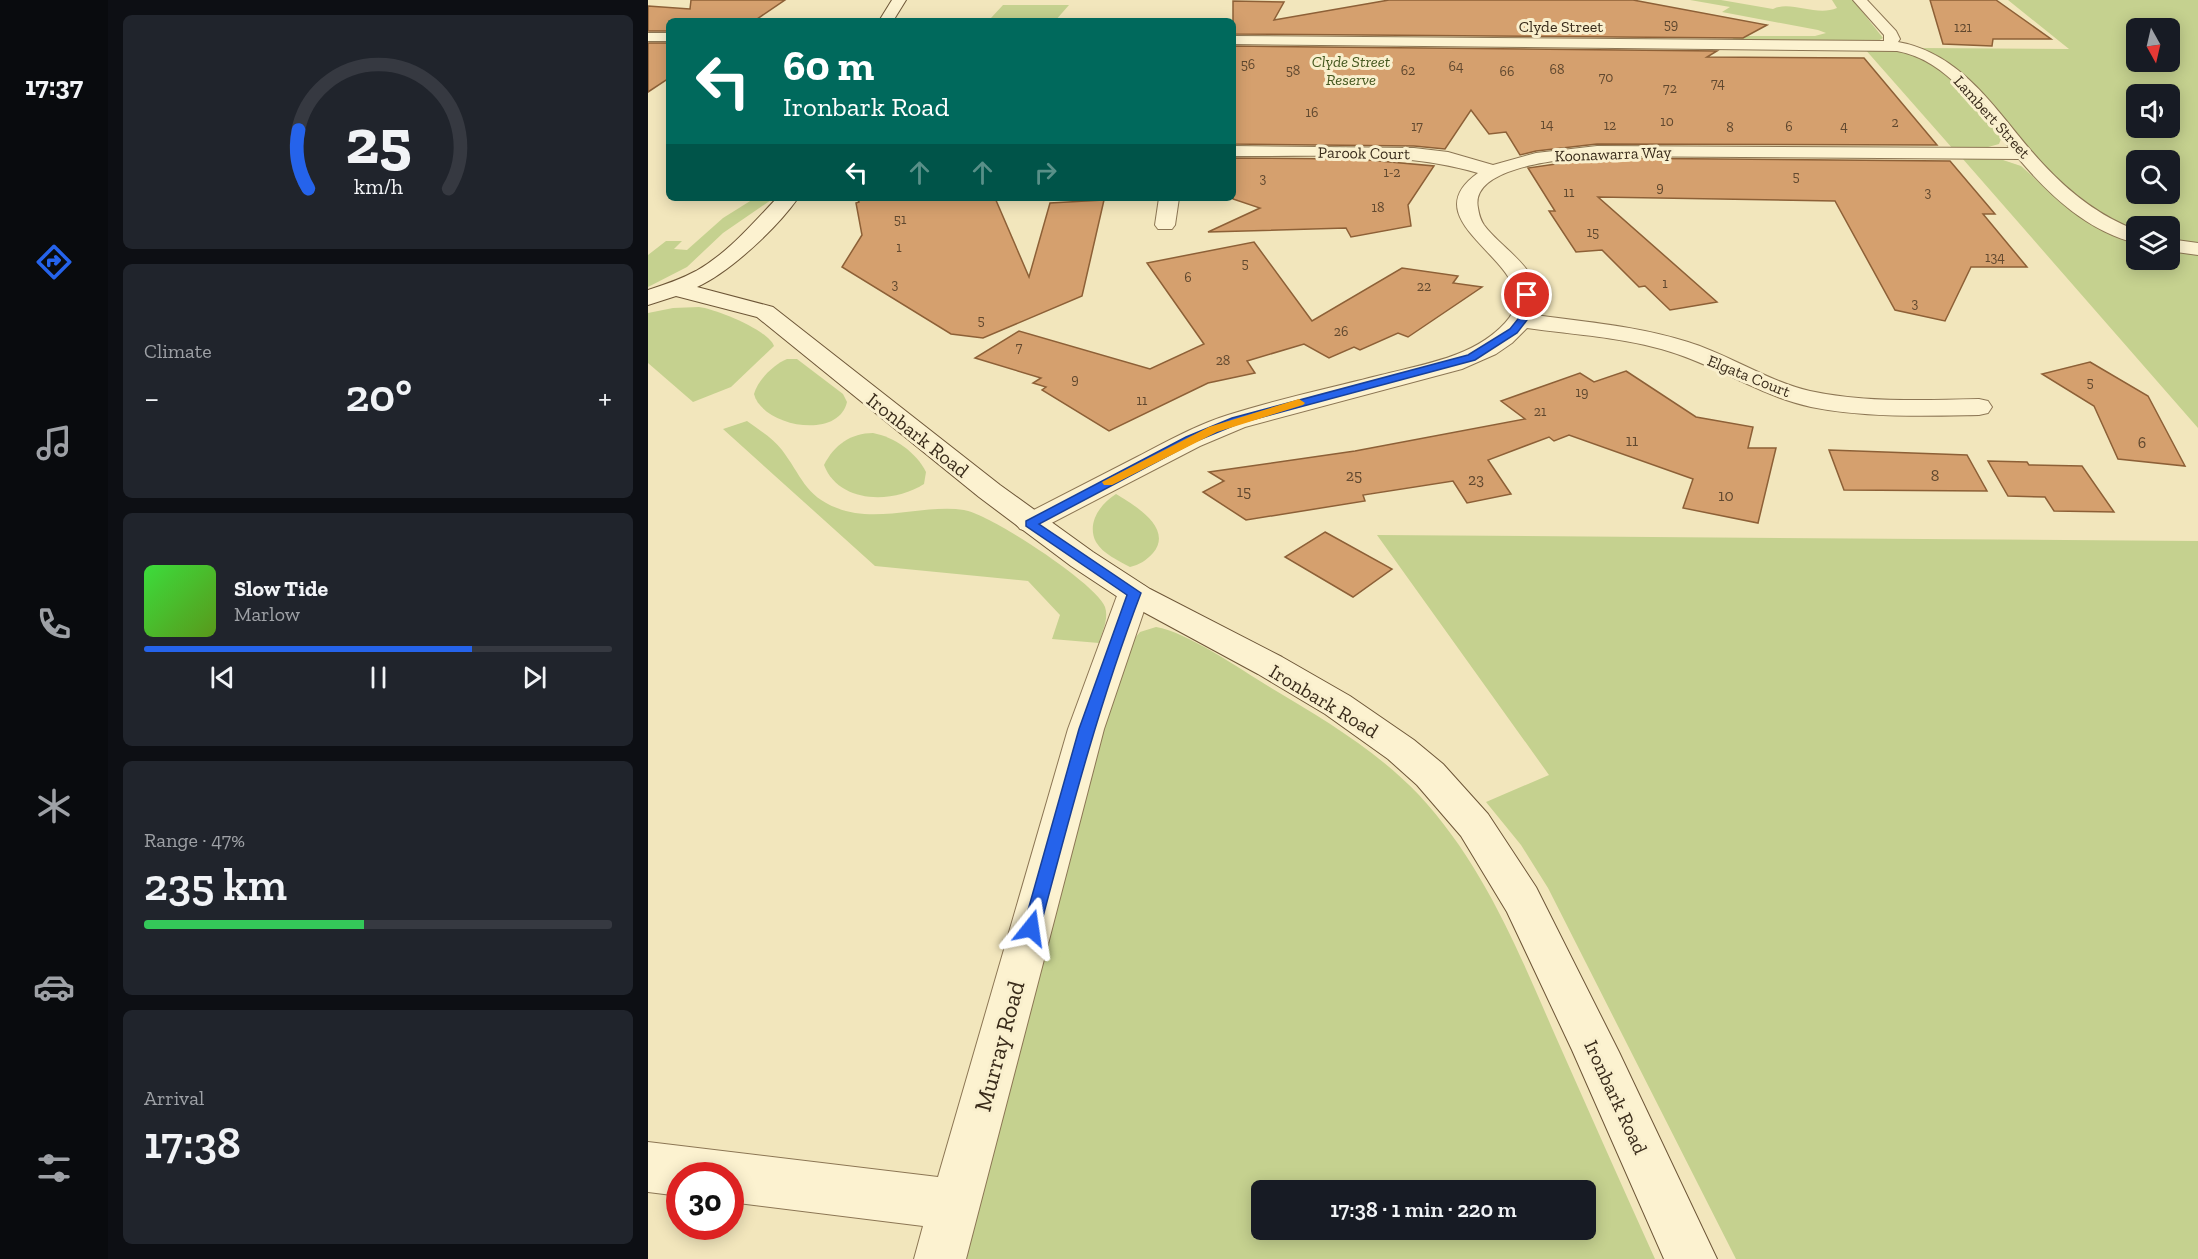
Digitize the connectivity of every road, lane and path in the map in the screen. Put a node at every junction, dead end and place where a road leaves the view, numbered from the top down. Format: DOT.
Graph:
graph roads {
  1 [pos="899,0"];
  2 [pos="1860,0"];
  3 [pos="888,18"];
  4 [pos="648,37"];
  5 [pos="666,37"];
  6 [pos="1236,40"];
  7 [pos="1888,46"];
  8 [pos="1236,151"];
  9 [pos="2024,154"];
  10 [pos="1493,171"];
  11 [pos="785,201"];
  12 [pos="1169,201"];
  13 [pos="1165,225"];
  14 [pos="2126,233"];
  15 [pos="2180,247"];
  16 [pos="2198,249"];
  17 [pos="690,281"];
  18 [pos="648,298"];
  19 [pos="765,312"];
  20 [pos="1523,320"];
  21 [pos="1979,407"];
  22 [pos="1030,523"];
  23 [pos="1134,593"];
  24 [pos="648,1167"];
  25 [pos="666,1169"];
  26 [pos="744,1179"];
  27 [pos="955,1204"];
  28 [pos="940,1259"];
  29 [pos="1691,1259"];
  1 -- 3 [label="street"];
  2 -- 7 [label="street"];
  4 -- 5 [label="street"];
  6 -- 7 [label="street, Clyde Street"];
  7 -- 9 [label="street, Lambert Street"];
  8 -- 10 [label="street, Parook Court"];
  9 -- 10 [label="street, Koonawarra Way"];
  9 -- 14 [label="street, Lambert Street"];
  10 -- 20 [label="street, Koonawarra Way"];
  11 -- 17 [label="street"];
  12 -- 13 [label="street"];
  15 -- 16 [label="street"];
  17 -- 18 [label="street"];
  17 -- 19 [label="street, Ironbark Road"];
  17 -- 19 [label="street, Ironbark Road"];
  19 -- 22 [label="street, Ironbark Road"];
  20 -- 21 [label="street, Elgata Court"];
  20 -- 22 [label="street"];
  22 -- 23 [label="street, Ironbark Road"];
  23 -- 27 [label="street, Murray Road"];
  23 -- 29 [label="street, Ironbark Road"];
  24 -- 25 [label="street"];
  26 -- 27 [label="street"];
  27 -- 28 [label="street, Murray Road"];
}
